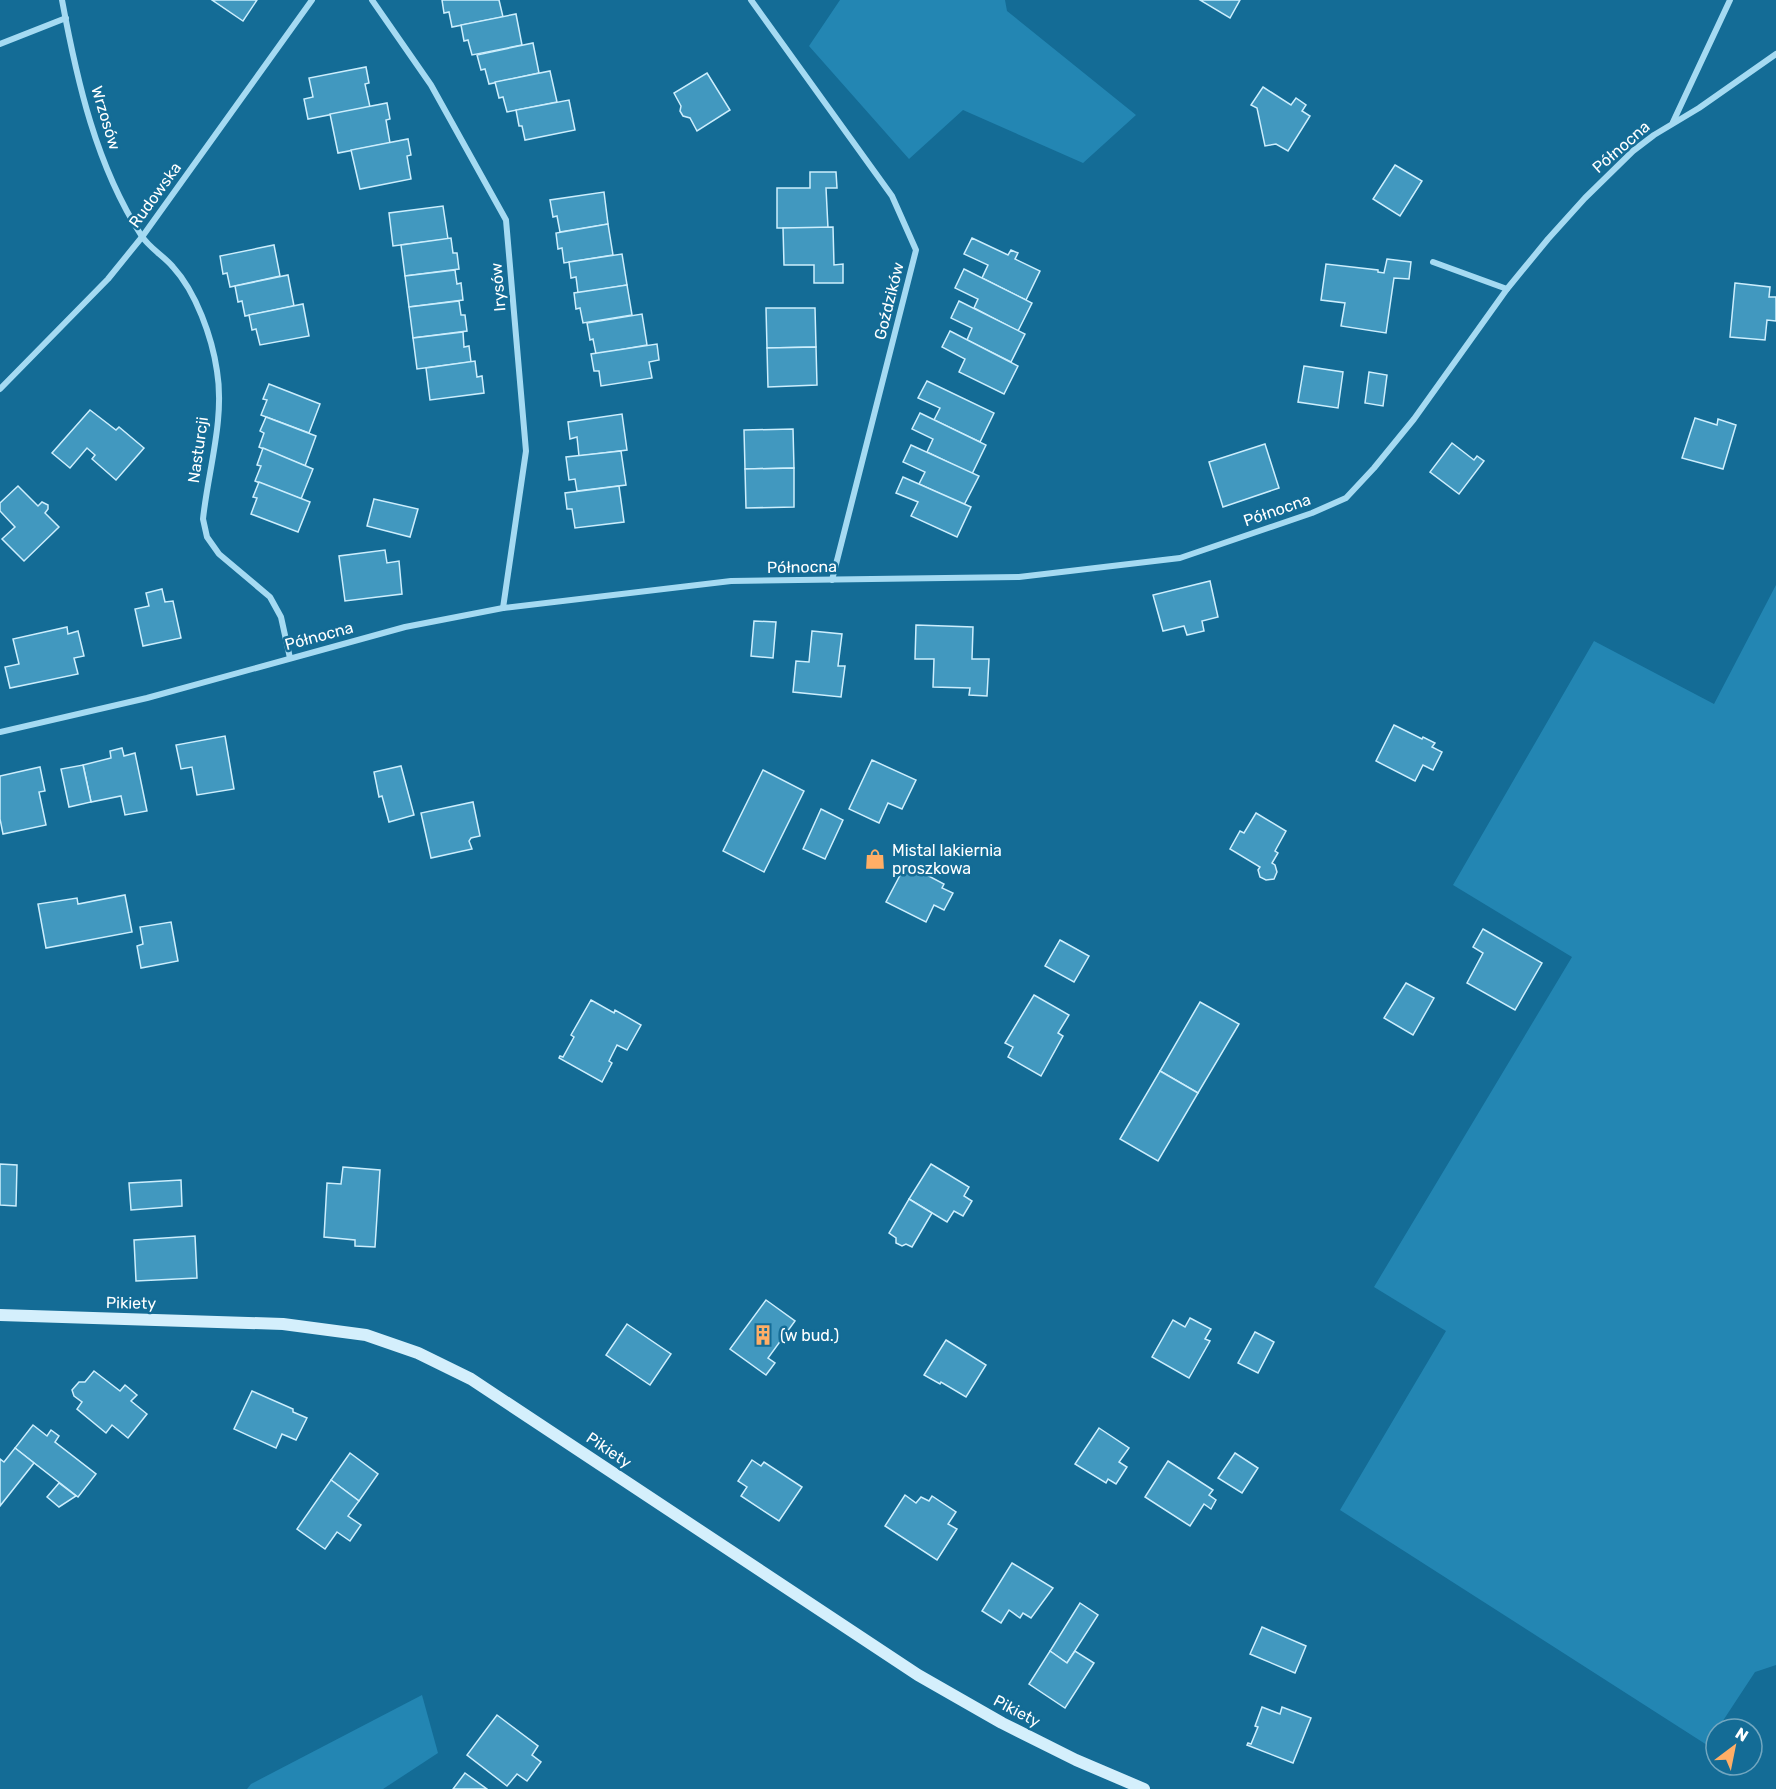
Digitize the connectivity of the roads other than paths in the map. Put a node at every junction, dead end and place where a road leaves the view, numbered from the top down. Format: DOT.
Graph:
graph roads {
  1 [pos="62,0"];
  2 [pos="312,0"];
  3 [pos="372,0"];
  4 [pos="751,0"];
  5 [pos="1731,0"];
  6 [pos="66,18"];
  7 [pos="0,44"];
  8 [pos="1776,54"];
  9 [pos="1673,122"];
  10 [pos="142,237"];
  11 [pos="1433,262"];
  12 [pos="1507,289"];
  13 [pos="0,389"];
  14 [pos="832,580"];
  15 [pos="503,608"];
  16 [pos="290,658"];
  17 [pos="0,732"];
  18 [pos="0,1315"];
  19 [pos="1144,1789"];
  1 -- 6 [label="street, Wrzosów"];
  2 -- 10 [label="street, Rudowska"];
  3 -- 15 [label="street, Irysów"];
  4 -- 14 [label="street, Goździków"];
  5 -- 9 [label="street"];
  6 -- 7 [label="street"];
  6 -- 10 [label="street, Wrzosów"];
  8 -- 9 [label="street, Północna"];
  9 -- 12 [label="street, Północna"];
  10 -- 13 [label="street, Rudowska"];
  10 -- 16 [label="street, Nasturcji"];
  11 -- 12 [label="street"];
  12 -- 14 [label="street, Północna"];
  14 -- 15 [label="street, Północna"];
  15 -- 16 [label="street, Północna"];
  16 -- 17 [label="street, Północna"];
  18 -- 19 [label="street, Pikiety"];
}
